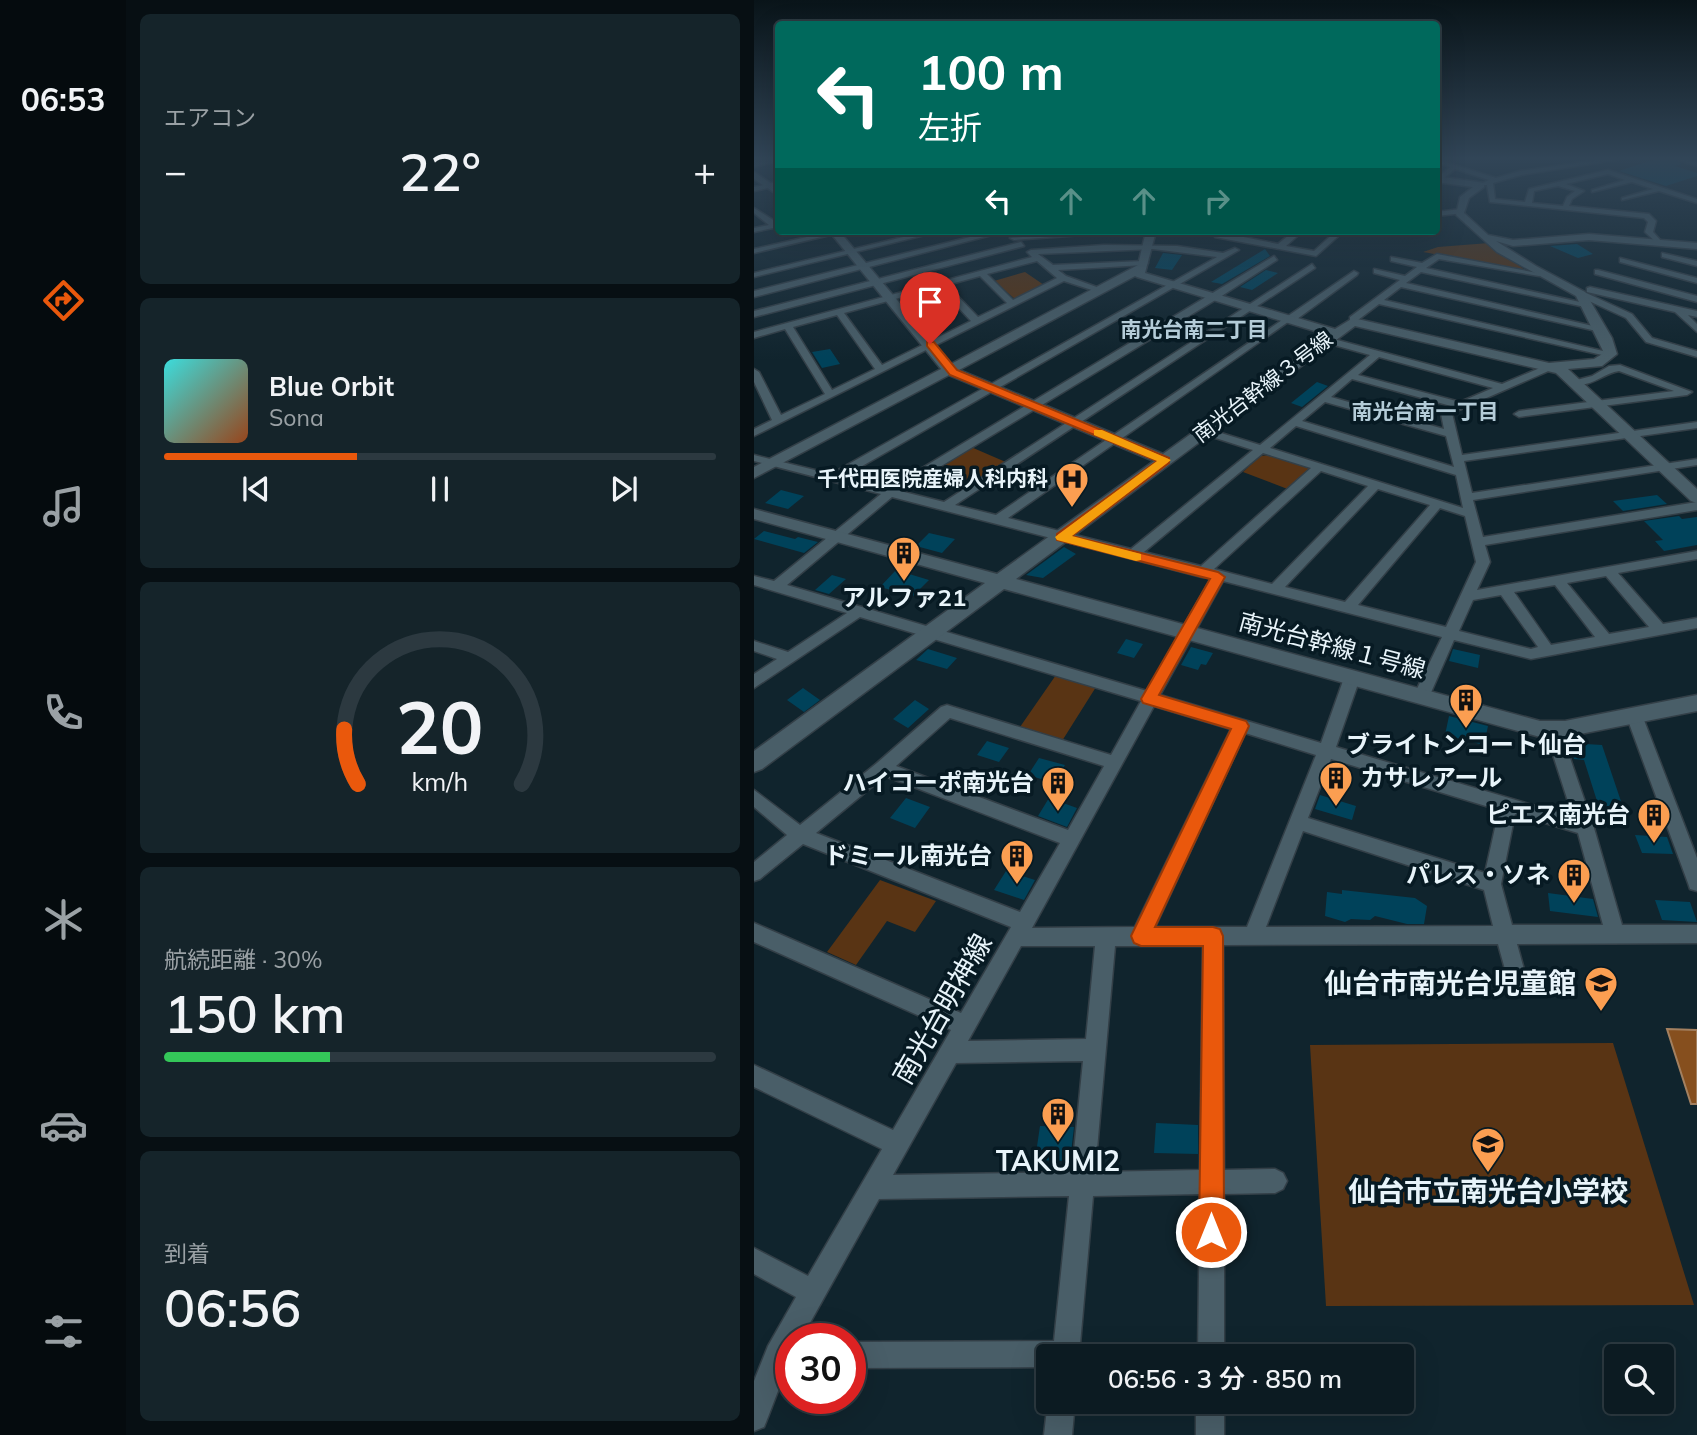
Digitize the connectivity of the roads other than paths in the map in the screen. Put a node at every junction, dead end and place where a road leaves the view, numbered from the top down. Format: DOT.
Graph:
graph roads {
  1 [pos="773,226"];
  2 [pos="1472,226"];
  3 [pos="1481,226"];
  4 [pos="1651,226"];
  5 [pos="754,230"];
  6 [pos="818,235"];
  7 [pos="838,235"];
  8 [pos="920,235"];
  9 [pos="988,235"];
  10 [pos="1009,235"];
  11 [pos="1048,235"];
  12 [pos="1150,235"];
  13 [pos="1218,235"];
  14 [pos="1254,235"];
  15 [pos="1294,235"];
  16 [pos="1336,235"];
  17 [pos="1247,240"];
  18 [pos="1017,241"];
  19 [pos="1658,242"];
  20 [pos="1148,246"];
  21 [pos="1697,246"];
  22 [pos="1280,247"];
  23 [pos="754,250"];
  24 [pos="1235,250"];
  25 [pos="850,252"];
  26 [pos="1035,255"];
  27 [pos="1225,256"];
  28 [pos="1665,256"];
  29 [pos="1274,258"];
  30 [pos="1394,259"];
  31 [pos="1623,260"];
  32 [pos="1697,264"];
  33 [pos="1312,266"];
  34 [pos="863,267"];
  35 [pos="1140,267"];
  36 [pos="1051,268"];
  37 [pos="1422,268"];
  38 [pos="1377,271"];
  39 [pos="1598,272"];
  40 [pos="981,273"];
  41 [pos="1354,273"];
  42 [pos="1539,274"];
  43 [pos="754,275"];
  44 [pos="1063,278"];
  45 [pos="1694,278"];
  46 [pos="1403,281"];
  47 [pos="876,282"];
  48 [pos="941,284"];
  49 [pos="1174,285"];
  50 [pos="1101,290"];
  51 [pos="1668,293"];
  52 [pos="754,294"];
  53 [pos="1213,297"];
  54 [pos="1580,297"];
  55 [pos="890,298"];
  56 [pos="1697,299"];
  57 [pos="1378,301"];
  58 [pos="1012,303"];
  59 [pos="1250,308"];
  60 [pos="1676,309"];
  61 [pos="839,312"];
  62 [pos="754,314"];
  63 [pos="1697,314"];
  64 [pos="1289,319"];
  65 [pos="976,321"];
  66 [pos="1353,322"];
  67 [pos="788,326"];
  68 [pos="1600,328"];
  69 [pos="1697,329"];
  70 [pos="754,335"];
  71 [pos="1330,337"];
  72 [pos="930,344"];
  73 [pos="1377,354"];
  74 [pos="1611,354"];
  75 [pos="1697,354"];
  76 [pos="1550,367"];
  77 [pos="880,369"];
  78 [pos="949,370"];
  79 [pos="754,372"];
  80 [pos="1351,376"];
  81 [pos="1574,382"];
  82 [pos="991,388"];
  83 [pos="1504,388"];
  84 [pos="830,394"];
  85 [pos="767,398"];
  86 [pos="1324,398"];
  87 [pos="754,402"];
  88 [pos="1598,404"];
  89 [pos="1033,405"];
  90 [pos="1460,405"];
  91 [pos="1519,414"];
  92 [pos="778,420"];
  93 [pos="1072,422"];
  94 [pos="1294,422"];
  95 [pos="1697,425"];
  96 [pos="1204,431"];
  97 [pos="754,433"];
  98 [pos="1451,434"];
  99 [pos="1629,434"];
  100 [pos="1113,439"];
  101 [pos="1262,449"];
  102 [pos="754,458"];
  103 [pos="1457,459"];
  104 [pos="1165,460"];
  105 [pos="1697,462"];
  106 [pos="773,463"];
  107 [pos="1319,467"];
  108 [pos="1664,467"];
  109 [pos="754,473"];
  110 [pos="1460,473"];
  111 [pos="832,478"];
  112 [pos="1376,484"];
  113 [pos="889,493"];
  114 [pos="1467,497"];
  115 [pos="1697,498"];
  116 [pos="1437,503"];
  117 [pos="1697,506"];
  118 [pos="944,507"];
  119 [pos="754,514"];
  120 [pos="1471,514"];
  121 [pos="996,521"];
  122 [pos="835,537"];
  123 [pos="1062,537"];
  124 [pos="1478,542"];
  125 [pos="1132,555"];
  126 [pos="1697,555"];
  127 [pos="1609,571"];
  128 [pos="1202,573"];
  129 [pos="1218,577"];
  130 [pos="754,580"];
  131 [pos="1558,580"];
  132 [pos="999,583"];
  133 [pos="776,587"];
  134 [pos="1505,590"];
  135 [pos="1273,591"];
  136 [pos="1468,596"];
  137 [pos="1347,609"];
  138 [pos="859,611"];
  139 [pos="1697,623"];
  140 [pos="1660,630"];
  141 [pos="932,633"];
  142 [pos="1187,634"];
  143 [pos="1450,635"];
  144 [pos="1604,640"];
  145 [pos="754,646"];
  146 [pos="1548,651"];
  147 [pos="789,658"];
  148 [pos="1352,678"];
  149 [pos="754,682"];
  150 [pos="1421,697"];
  151 [pos="1149,699"];
  152 [pos="1697,703"];
  153 [pos="1634,715"];
  154 [pos="1241,726"];
  155 [pos="1553,730"];
  156 [pos="1326,751"];
  157 [pos="1113,762"];
  158 [pos="754,764"];
  159 [pos="883,768"];
  160 [pos="754,797"];
  161 [pos="1508,806"];
  162 [pos="1298,822"];
  163 [pos="1585,828"];
  164 [pos="800,835"];
  165 [pos="1072,839"];
  166 [pos="754,873"];
  167 [pos="1697,883"];
  168 [pos="1492,884"];
  169 [pos="1020,930"];
  170 [pos="754,932"];
  171 [pos="1615,934"];
  172 [pos="1697,934"];
  173 [pos="1505,935"];
  174 [pos="1141,936"];
  175 [pos="1213,936"];
  176 [pos="1253,936"];
  177 [pos="1106,937"];
  178 [pos="1518,984"];
  179 [pos="965,1025"];
  180 [pos="1096,1050"];
  181 [pos="950,1052"];
  182 [pos="754,1076"];
  183 [pos="897,1144"];
  184 [pos="1275,1181"];
  185 [pos="1212,1182"];
  186 [pos="1081,1184"];
  187 [pos="873,1187"];
  188 [pos="754,1260"];
  189 [pos="813,1293"];
  190 [pos="799,1323"];
  191 [pos="1067,1344"];
  192 [pos="1211,1344"];
  193 [pos="866,1355"];
  194 [pos="1036,1355"];
  195 [pos="775,1373"];
  196 [pos="1060,1414"];
  197 [pos="1210,1414"];
  198 [pos="754,1416"];
  199 [pos="1058,1435"];
  200 [pos="1210,1435"];
  1 -- 5 [label="street"];
  2 -- 42 [label="street"];
  3 -- 19 [label="street"];
  4 -- 19 [label="street"];
  6 -- 23 [label="street"];
  7 -- 25 [label="street"];
  8 -- 25 [label="street"];
  9 -- 34 [label="street"];
  10 -- 18 [label="street"];
  11 -- 18 [label="street"];
  12 -- 20 [label="street"];
  13 -- 17 [label="street"];
  14 -- 17 [label="street"];
  15 -- 22 [label="street"];
  16 -- 22 [label="street"];
  17 -- 22 [label="street"];
  18 -- 26 [label="street"];
  18 -- 47 [label="street"];
  19 -- 21 [label="street"];
  20 -- 26 [label="street"];
  20 -- 27 [label="street"];
  20 -- 35 [label="street"];
  24 -- 27 [label="street"];
  25 -- 34 [label="street"];
  25 -- 43 [label="street"];
  26 -- 36 [label="street"];
  26 -- 40 [label="street"];
  27 -- 49 [label="street"];
  28 -- 32 [label="street"];
  29 -- 53 [label="street"];
  30 -- 37 [label="street"];
  31 -- 45 [label="street"];
  33 -- 59 [label="street"];
  34 -- 47 [label="street"];
  34 -- 52 [label="street"];
  35 -- 36 [label="street"];
  35 -- 49 [label="street"];
  35 -- 50 [label="street"];
  36 -- 44 [label="street"];
  37 -- 42 [label="street"];
  37 -- 46 [label="street"];
  37 -- 54 [label="street"];
  38 -- 46 [label="street"];
  39 -- 51 [label="street"];
  40 -- 48 [label="street"];
  40 -- 58 [label="street"];
  41 -- 64 [label="street"];
  42 -- 54 [label="street"];
  44 -- 50 [label="street"];
  44 -- 58 [label="street"];
  45 -- 51 [label="street"];
  46 -- 57 [label="street"];
  46 -- 68 [label="street"];
  47 -- 55 [label="street"];
  47 -- 62 [label="street"];
  48 -- 55 [label="street"];
  48 -- 65 [label="street"];
  49 -- 53 [label="street"];
  49 -- 82 [label="street"];
  50 -- 78 [label="street"];
  51 -- 56 [label="street"];
  53 -- 59 [label="street"];
  53 -- 89 [label="street"];
  54 -- 60 [label="street"];
  54 -- 68 [label="street"];
  54 -- 75 [label="street"];
  55 -- 61 [label="street"];
  55 -- 72 [label="street"];
  57 -- 66 [label="street"];
  57 -- 74 [label="street"];
  58 -- 65 [label="street"];
  59 -- 64 [label="street"];
  59 -- 93 [label="street"];
  60 -- 63 [label="street"];
  60 -- 69 [label="street"];
  61 -- 67 [label="street"];
  61 -- 77 [label="street"];
  64 -- 71 [label="street"];
  64 -- 100 [label="street"];
  65 -- 72 [label="street"];
  66 -- 71 [label="street, 南光台幹線３号線"];
  66 -- 76 [label="street, 南光台幹線３号線"];
  67 -- 70 [label="street"];
  67 -- 84 [label="street"];
  68 -- 74 [label="street"];
  71 -- 73 [label="street"];
  71 -- 96 [label="street, 南光台幹線３号線"];
  72 -- 77 [label="street"];
  72 -- 78 [label="street"];
  73 -- 80 [label="street"];
  73 -- 83 [label="street"];
  74 -- 76 [label="street, 南光台幹線３号線"];
  76 -- 81 [label="street"];
  76 -- 83 [label="street"];
  77 -- 84 [label="street"];
  78 -- 82 [label="street"];
  78 -- 106 [label="street"];
  79 -- 85 [label="street"];
  80 -- 86 [label="street"];
  80 -- 90 [label="street"];
  81 -- 88 [label="street"];
  81 -- 88 [label="street"];
  82 -- 89 [label="street"];
  82 -- 111 [label="street"];
  83 -- 90 [label="street"];
  84 -- 92 [label="street"];
  85 -- 87 [label="street"];
  85 -- 92 [label="street"];
  86 -- 94 [label="street"];
  86 -- 98 [label="street"];
  88 -- 91 [label="street"];
  88 -- 99 [label="street"];
  89 -- 93 [label="street"];
  89 -- 113 [label="street"];
  90 -- 98 [label="street"];
  92 -- 97 [label="street"];
  93 -- 100 [label="street"];
  93 -- 118 [label="street"];
  94 -- 101 [label="street"];
  94 -- 110 [label="street"];
  95 -- 99 [label="street"];
  96 -- 101 [label="street"];
  96 -- 104 [label="street, 南光台幹線３号線"];
  98 -- 103 [label="street"];
  99 -- 103 [label="street"];
  99 -- 108 [label="street"];
  100 -- 104 [label="street"];
  100 -- 121 [label="street"];
  101 -- 107 [label="street"];
  101 -- 125 [label="street"];
  102 -- 106 [label="street"];
  103 -- 110 [label="street"];
  104 -- 123 [label="street, 南光台幹線３号線"];
  105 -- 108 [label="street"];
  106 -- 109 [label="street"];
  106 -- 111 [label="street"];
  107 -- 112 [label="street"];
  107 -- 128 [label="street"];
  108 -- 114 [label="street"];
  108 -- 115 [label="street"];
  110 -- 114 [label="street"];
  111 -- 113 [label="street"];
  112 -- 116 [label="street"];
  112 -- 135 [label="street"];
  113 -- 118 [label="street"];
  113 -- 122 [label="street"];
  114 -- 120 [label="street"];
  116 -- 120 [label="street"];
  116 -- 137 [label="street"];
  117 -- 124 [label="street"];
  118 -- 121 [label="street"];
  119 -- 122 [label="street, 南光台幹線１号線"];
  120 -- 124 [label="street"];
  121 -- 123 [label="street"];
  122 -- 132 [label="street, 南光台幹線１号線"];
  122 -- 133 [label="street"];
  123 -- 125 [label="street"];
  123 -- 132 [label="street, 南光台幹線３号線"];
  124 -- 136 [label="street"];
  125 -- 128 [label="street"];
  126 -- 127 [label="street"];
  127 -- 131 [label="street"];
  127 -- 140 [label="street"];
  128 -- 129 [label="street"];
  129 -- 135 [label="street"];
  129 -- 142 [label="street, 南光台明神線"];
  130 -- 133 [label="street"];
  131 -- 134 [label="street"];
  131 -- 144 [label="street"];
  132 -- 141 [label="street, 南光台幹線３号線"];
  132 -- 142 [label="street, 南光台幹線１号線"];
  133 -- 138 [label="street"];
  134 -- 136 [label="street"];
  134 -- 146 [label="street"];
  135 -- 137 [label="street"];
  136 -- 143 [label="street"];
  137 -- 143 [label="street"];
  138 -- 141 [label="street"];
  138 -- 147 [label="street"];
  139 -- 140 [label="street"];
  140 -- 144 [label="street"];
  141 -- 151 [label="street"];
  141 -- 158 [label="street, 南光台幹線３号線"];
  142 -- 148 [label="street, 南光台幹線１号線"];
  142 -- 151 [label="street, 南光台明神線"];
  143 -- 146 [label="street"];
  143 -- 150 [label="street"];
  144 -- 146 [label="street"];
  145 -- 147 [label="street"];
  147 -- 149 [label="street"];
  148 -- 150 [label="street, 南光台幹線１号線"];
  148 -- 156 [label="street"];
  150 -- 155 [label="street, 南光台幹線１号線"];
  151 -- 154 [label="street"];
  151 -- 157 [label="street, 南光台明神線"];
  152 -- 153 [label="street, 南光台幹線１号線"];
  153 -- 155 [label="street, 南光台幹線１号線"];
  153 -- 167 [label="street"];
  154 -- 156 [label="street"];
  154 -- 174 [label="street"];
  155 -- 163 [label="street"];
  156 -- 161 [label="street"];
  156 -- 162 [label="street"];
  157 -- 159 [label="street"];
  157 -- 165 [label="street, 南光台明神線"];
  159 -- 164 [label="street"];
  159 -- 165 [label="street"];
  160 -- 164 [label="street"];
  161 -- 163 [label="street"];
  161 -- 168 [label="street"];
  162 -- 168 [label="street"];
  162 -- 176 [label="street"];
  163 -- 171 [label="street"];
  164 -- 166 [label="street"];
  164 -- 169 [label="street"];
  165 -- 169 [label="street, 南光台明神線"];
  168 -- 173 [label="street"];
  169 -- 177 [label="street"];
  169 -- 179 [label="street, 南光台明神線"];
  170 -- 179 [label="street"];
  171 -- 172 [label="street"];
  171 -- 173 [label="street"];
  173 -- 176 [label="street"];
  173 -- 178 [label="street"];
  174 -- 175 [label="street"];
  174 -- 177 [label="street"];
  175 -- 176 [label="street"];
  175 -- 185 [label="street"];
  177 -- 180 [label="street"];
  179 -- 181 [label="street, 南光台明神線"];
  180 -- 181 [label="street"];
  180 -- 186 [label="street"];
  181 -- 183 [label="street, 南光台明神線"];
  182 -- 183 [label="street"];
  183 -- 187 [label="street, 南光台明神線"];
  184 -- 185 [label="street"];
  185 -- 186 [label="street"];
  185 -- 192 [label="street"];
  186 -- 187 [label="street"];
  186 -- 191 [label="street"];
  187 -- 189 [label="street, 南光台明神線"];
  188 -- 189 [label="street"];
  189 -- 190 [label="street, 南光台明神線"];
  193 -- 194 [label="street"];
  195 -- 198 [label="street, 南光台明神線"];
  196 -- 199 [label="street"];
  197 -- 200 [label="street"];
}
